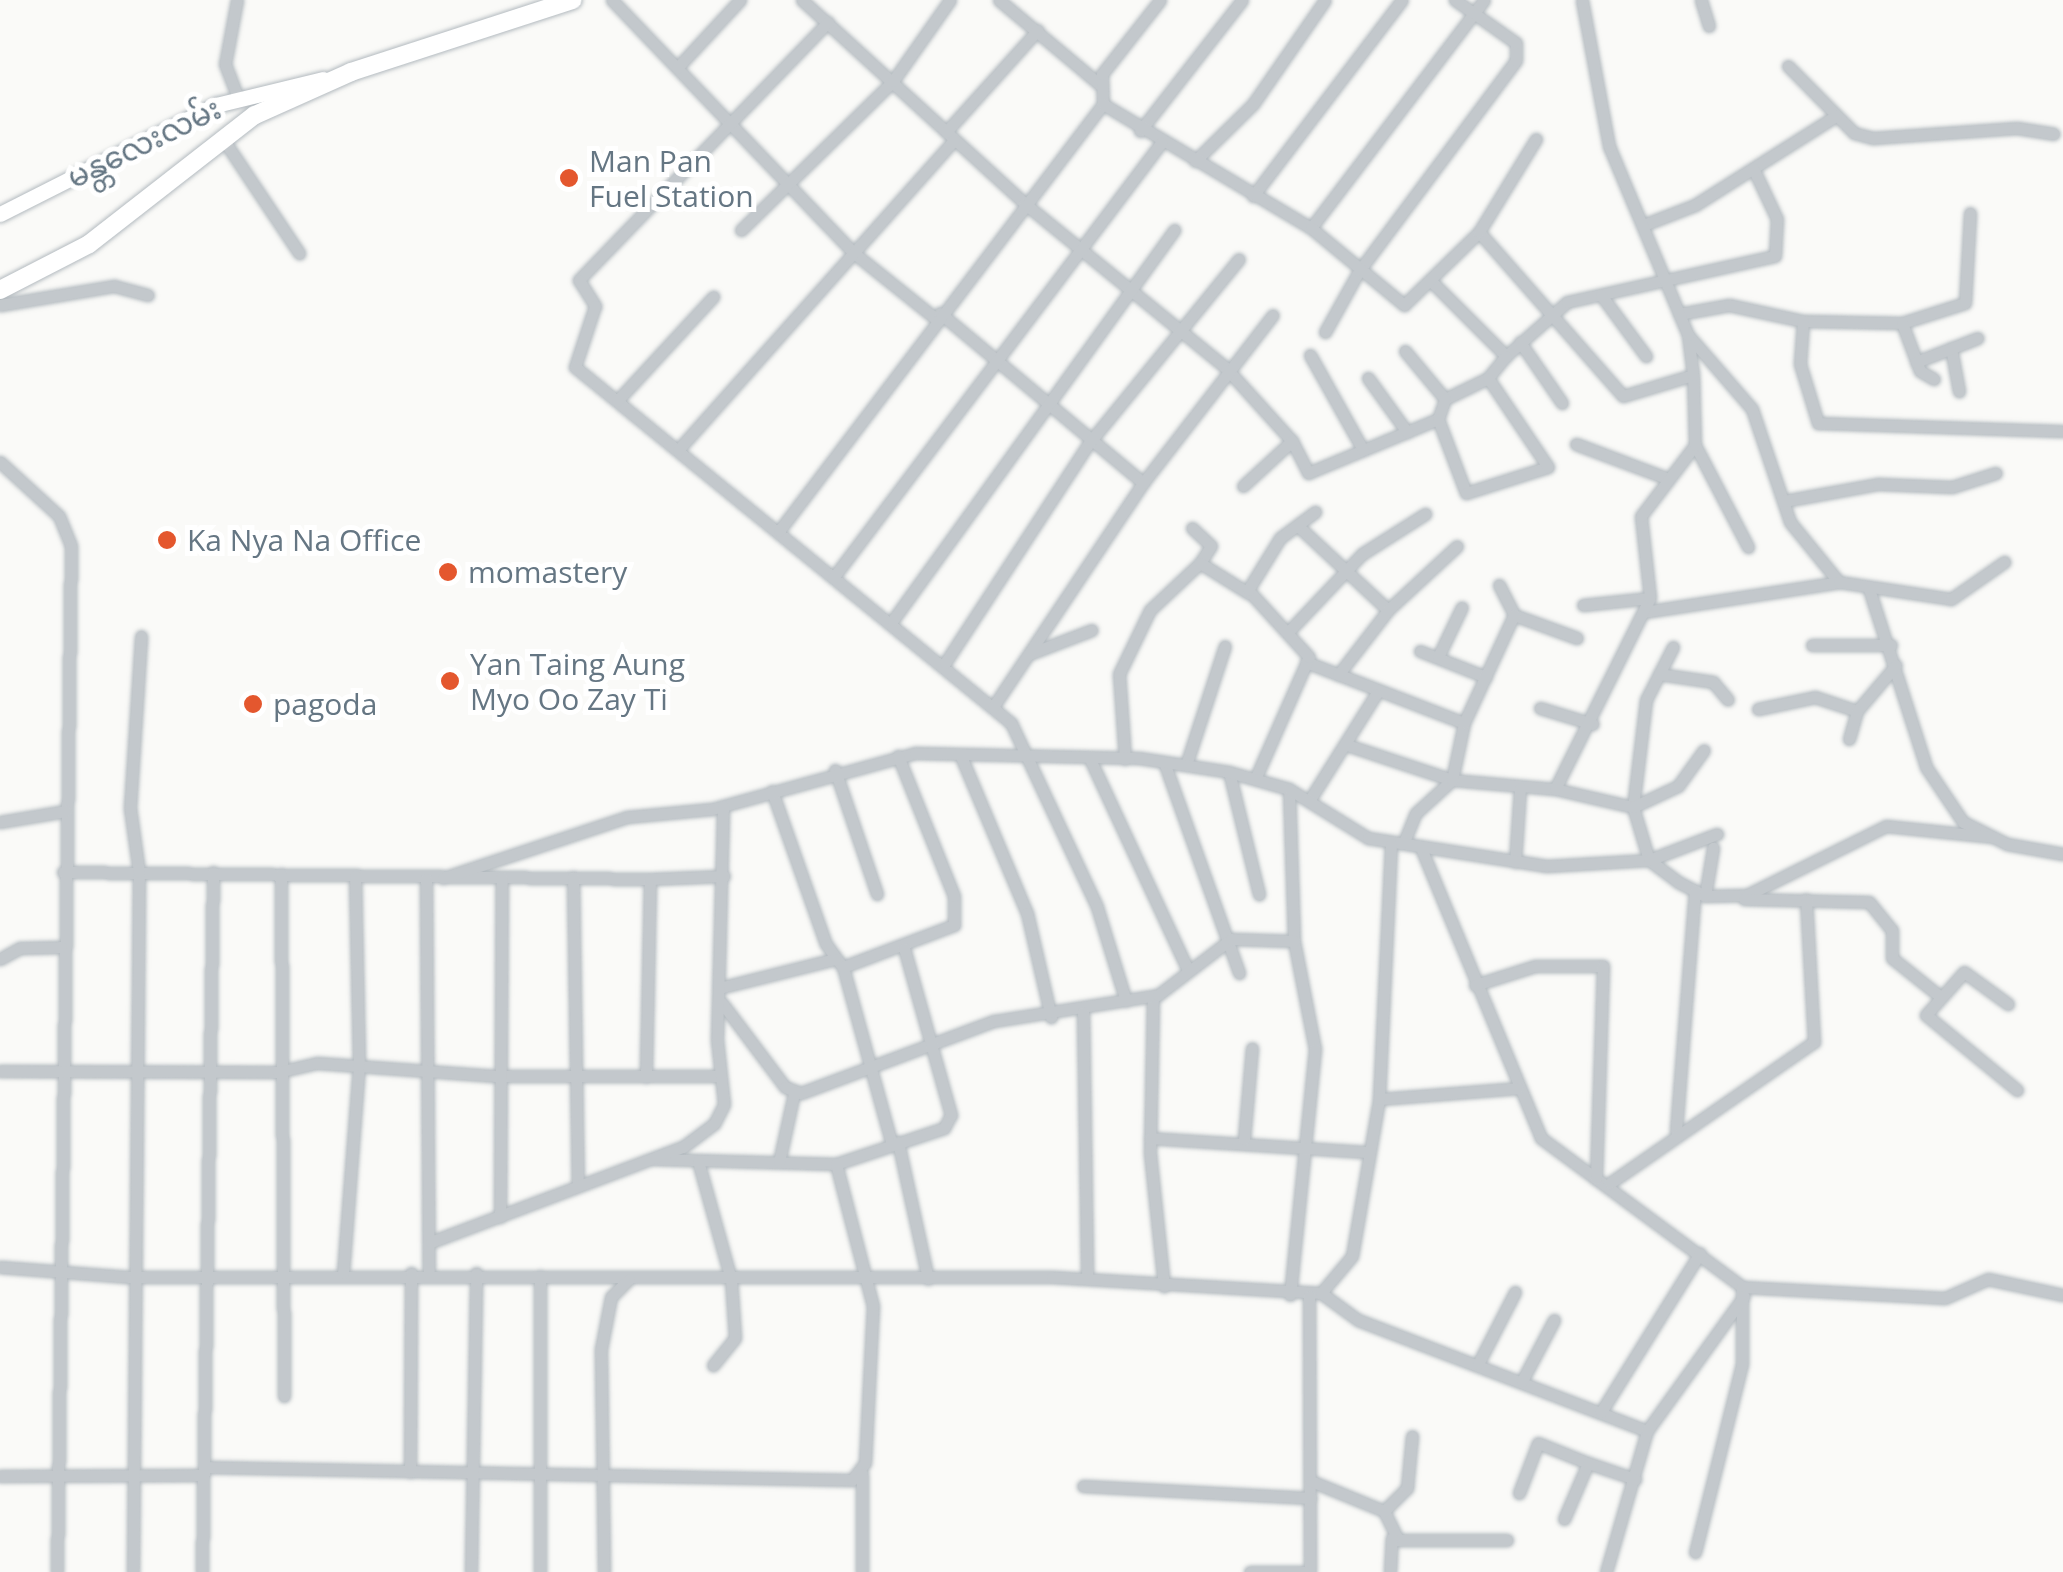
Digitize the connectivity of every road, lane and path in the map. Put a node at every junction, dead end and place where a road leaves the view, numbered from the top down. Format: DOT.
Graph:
graph roads {
  1 [pos="236,0"];
  2 [pos="612,0"];
  3 [pos="740,0"];
  4 [pos="802,0"];
  5 [pos="950,0"];
  6 [pos="999,0"];
  7 [pos="1160,0"];
  8 [pos="1242,0"];
  9 [pos="1324,0"];
  10 [pos="1402,0"];
  11 [pos="1455,0"];
  12 [pos="1484,0"];
  13 [pos="1582,0"];
  14 [pos="1701,0"];
  15 [pos="569,1"];
  16 [pos="1473,12"];
  17 [pos="828,22"];
  18 [pos="1709,26"];
  19 [pos="1038,30"];
  20 [pos="1788,66"];
  21 [pos="677,68"];
  22 [pos="351,72"];
  23 [pos="893,81"];
  24 [pos="1099,84"];
  25 [pos="238,98"];
  26 [pos="1103,104"];
  27 [pos="1836,116"];
  28 [pos="734,127"];
  29 [pos="1140,131"];
  30 [pos="2054,134"];
  31 [pos="221,136"];
  32 [pos="950,136"];
  33 [pos="1536,139"];
  34 [pos="1161,142"];
  35 [pos="1195,161"];
  36 [pos="1753,168"];
  37 [pos="791,183"];
  38 [pos="1253,196"];
  39 [pos="1024,203"];
  40 [pos="1970,213"];
  41 [pos="0,214"];
  42 [pos="1646,224"];
  43 [pos="1311,228"];
  44 [pos="741,230"];
  45 [pos="1174,230"];
  46 [pos="1479,232"];
  47 [pos="1078,248"];
  48 [pos="299,254"];
  49 [pos="855,254"];
  50 [pos="1240,259"];
  51 [pos="1359,271"];
  52 [pos="1432,282"];
  53 [pos="1665,283"];
  54 [pos="1126,287"];
  55 [pos="0,290"];
  56 [pos="1601,294"];
  57 [pos="148,295"];
  58 [pos="713,297"];
  59 [pos="0,305"];
  60 [pos="1554,307"];
  61 [pos="1679,314"];
  62 [pos="938,315"];
  63 [pos="1273,316"];
  64 [pos="1802,320"];
  65 [pos="1902,323"];
  66 [pos="1177,330"];
  67 [pos="1325,332"];
  68 [pos="1688,335"];
  69 [pos="1978,338"];
  70 [pos="1520,342"];
  71 [pos="1951,348"];
  72 [pos="1405,352"];
  73 [pos="1310,355"];
  74 [pos="1506,356"];
  75 [pos="1646,356"];
  76 [pos="996,361"];
  77 [pos="1916,362"];
  78 [pos="1226,368"];
  79 [pos="1692,375"];
  80 [pos="1368,378"];
  81 [pos="1488,378"];
  82 [pos="1934,379"];
  83 [pos="1959,391"];
  84 [pos="1444,399"];
  85 [pos="617,400"];
  86 [pos="1562,403"];
  87 [pos="1045,404"];
  88 [pos="1438,418"];
  89 [pos="2063,430"];
  90 [pos="1407,432"];
  91 [pos="1292,441"];
  92 [pos="1089,442"];
  93 [pos="1576,444"];
  94 [pos="1694,445"];
  95 [pos="678,450"];
  96 [pos="1363,450"];
  97 [pos="0,462"];
  98 [pos="1996,474"];
  99 [pos="1664,477"];
  100 [pos="1143,483"];
  101 [pos="1244,486"];
  102 [pos="1784,500"];
  103 [pos="1316,512"];
  104 [pos="1425,514"];
  105 [pos="1298,526"];
  106 [pos="1192,528"];
  107 [pos="779,531"];
  108 [pos="1457,546"];
  109 [pos="1748,548"];
  110 [pos="2004,562"];
  111 [pos="1200,563"];
  112 [pos="1343,570"];
  113 [pos="834,578"];
  114 [pos="1840,582"];
  115 [pos="1499,584"];
  116 [pos="1869,589"];
  117 [pos="1248,593"];
  118 [pos="1650,598"];
  119 [pos="1583,605"];
  120 [pos="1462,607"];
  121 [pos="1388,610"];
  122 [pos="1644,612"];
  123 [pos="1514,615"];
  124 [pos="893,620"];
  125 [pos="1092,630"];
  126 [pos="1291,630"];
  127 [pos="141,636"];
  128 [pos="1576,638"];
  129 [pos="1891,644"];
  130 [pos="1812,645"];
  131 [pos="1225,646"];
  132 [pos="1672,646"];
  133 [pos="1420,651"];
  134 [pos="1028,654"];
  135 [pos="1438,657"];
  136 [pos="1306,662"];
  137 [pos="945,663"];
  138 [pos="1896,665"];
  139 [pos="1659,674"];
  140 [pos="1338,676"];
  141 [pos="1486,677"];
  142 [pos="1376,694"];
  143 [pos="1728,700"];
  144 [pos="994,707"];
  145 [pos="1540,708"];
  146 [pos="1758,709"];
  147 [pos="1857,711"];
  148 [pos="1464,723"];
  149 [pos="1594,724"];
  150 [pos="1848,739"];
  151 [pos="1347,745"];
  152 [pos="1704,750"];
  153 [pos="960,754"];
  154 [pos="1028,755"];
  155 [pos="898,756"];
  156 [pos="1090,759"];
  157 [pos="1126,759"];
  158 [pos="1164,762"];
  159 [pos="1186,765"];
  160 [pos="835,770"];
  161 [pos="1230,772"];
  162 [pos="1256,777"];
  163 [pos="1452,780"];
  164 [pos="1520,788"];
  165 [pos="1289,789"];
  166 [pos="1555,789"];
  167 [pos="772,792"];
  168 [pos="1308,801"];
  169 [pos="723,806"];
  170 [pos="1633,807"];
  171 [pos="66,810"];
  172 [pos="0,822"];
  173 [pos="1718,834"];
  174 [pos="1992,837"];
  175 [pos="1398,843"];
  176 [pos="1420,848"];
  177 [pos="1713,848"];
  178 [pos="2063,854"];
  179 [pos="1649,860"];
  180 [pos="1515,862"];
  181 [pos="64,872"];
  182 [pos="139,872"];
  183 [pos="212,872"];
  184 [pos="281,874"];
  185 [pos="356,876"];
  186 [pos="724,876"];
  187 [pos="502,877"];
  188 [pos="574,877"];
  189 [pos="443,878"];
  190 [pos="426,879"];
  191 [pos="650,879"];
  192 [pos="877,894"];
  193 [pos="1259,894"];
  194 [pos="1700,894"];
  195 [pos="1724,898"];
  196 [pos="1806,899"];
  197 [pos="1231,940"];
  198 [pos="1294,941"];
  199 [pos="61,947"];
  200 [pos="904,948"];
  201 [pos="0,960"];
  202 [pos="839,963"];
  203 [pos="1188,968"];
  204 [pos="1240,973"];
  205 [pos="1476,985"];
  206 [pos="723,987"];
  207 [pos="1938,994"];
  208 [pos="1152,996"];
  209 [pos="1126,1001"];
  210 [pos="722,1002"];
  211 [pos="2008,1004"];
  212 [pos="1083,1012"];
  213 [pos="1051,1017"];
  214 [pos="1252,1048"];
  215 [pos="935,1050"];
  216 [pos="360,1065"];
  217 [pos="61,1068"];
  218 [pos="428,1068"];
  219 [pos="134,1070"];
  220 [pos="874,1070"];
  221 [pos="0,1071"];
  222 [pos="206,1072"];
  223 [pos="278,1072"];
  224 [pos="501,1076"];
  225 [pos="720,1076"];
  226 [pos="646,1077"];
  227 [pos="576,1078"];
  228 [pos="1518,1088"];
  229 [pos="2017,1090"];
  230 [pos="794,1093"];
  231 [pos="1379,1099"];
  232 [pos="1676,1131"];
  233 [pos="1150,1138"];
  234 [pos="1244,1139"];
  235 [pos="895,1144"];
  236 [pos="1305,1149"];
  237 [pos="1368,1152"];
  238 [pos="652,1158"];
  239 [pos="698,1161"];
  240 [pos="779,1162"];
  241 [pos="836,1164"];
  242 [pos="1596,1179"];
  243 [pos="1610,1183"];
  244 [pos="578,1186"];
  245 [pos="500,1217"];
  246 [pos="431,1242"];
  247 [pos="1700,1253"];
  248 [pos="0,1267"];
  249 [pos="60,1268"];
  250 [pos="206,1271"];
  251 [pos="278,1272"];
  252 [pos="343,1273"];
  253 [pos="411,1273"];
  254 [pos="429,1273"];
  255 [pos="476,1273"];
  256 [pos="540,1276"];
  257 [pos="864,1276"];
  258 [pos="129,1277"];
  259 [pos="731,1279"];
  260 [pos="928,1279"];
  261 [pos="629,1280"];
  262 [pos="1087,1280"];
  263 [pos="1164,1286"];
  264 [pos="1515,1292"];
  265 [pos="1743,1292"];
  266 [pos="1315,1294"];
  267 [pos="1290,1295"];
  268 [pos="2063,1295"];
  269 [pos="1554,1320"];
  270 [pos="1478,1364"];
  271 [pos="713,1365"];
  272 [pos="1522,1382"];
  273 [pos="284,1396"];
  274 [pos="1601,1412"];
  275 [pos="1647,1431"];
  276 [pos="1412,1436"];
  277 [pos="1588,1463"];
  278 [pos="204,1471"];
  279 [pos="410,1472"];
  280 [pos="862,1474"];
  281 [pos="474,1475"];
  282 [pos="0,1476"];
  283 [pos="58,1478"];
  284 [pos="133,1478"];
  285 [pos="538,1479"];
  286 [pos="1635,1479"];
  287 [pos="603,1480"];
  288 [pos="1310,1481"];
  289 [pos="1083,1486"];
  290 [pos="1519,1494"];
  291 [pos="1310,1498"];
  292 [pos="1384,1510"];
  293 [pos="1564,1519"];
  294 [pos="1392,1538"];
  295 [pos="1507,1540"];
  296 [pos="1695,1552"];
  297 [pos="57,1572"];
  298 [pos="133,1572"];
  299 [pos="202,1572"];
  300 [pos="471,1572"];
  301 [pos="540,1572"];
  302 [pos="604,1572"];
  303 [pos="862,1572"];
  304 [pos="1250,1572"];
  305 [pos="1307,1572"];
  306 [pos="1390,1572"];
  307 [pos="1606,1572"];
  1 -- 25 [label="street"];
  2 -- 21 [label="street"];
  3 -- 21 [label="street"];
  4 -- 17 [label="street"];
  5 -- 23 [label="street"];
  6 -- 19 [label="street"];
  7 -- 24 [label="street"];
  8 -- 29 [label="street"];
  9 -- 35 [label="street"];
  10 -- 38 [label="street"];
  11 -- 16 [label="street"];
  12 -- 16 [label="street"];
  13 -- 42 [label="street"];
  14 -- 18 [label="street"];
  15 -- 22 [label="main road"];
  16 -- 43 [label="street"];
  16 -- 51 [label="street"];
  17 -- 23 [label="street"];
  17 -- 28 [label="street"];
  19 -- 24 [label="street"];
  19 -- 32 [label="street"];
  20 -- 27 [label="street"];
  21 -- 28 [label="street"];
  22 -- 25 [label="main road, မန္တလေးလမ်း"];
  22 -- 31 [label="main road"];
  23 -- 32 [label="street"];
  23 -- 37 [label="street"];
  24 -- 26 [label="street"];
  25 -- 41 [label="main road, မန္တလေးလမ်း"];
  26 -- 29 [label="street"];
  26 -- 39 [label="street"];
  27 -- 30 [label="street"];
  27 -- 36 [label="street"];
  28 -- 37 [label="street"];
  28 -- 85 [label="street"];
  29 -- 34 [label="street"];
  31 -- 48 [label="street"];
  31 -- 55 [label="main road"];
  32 -- 39 [label="street"];
  32 -- 49 [label="street"];
  33 -- 46 [label="street"];
  34 -- 35 [label="street"];
  34 -- 47 [label="street"];
  35 -- 38 [label="street"];
  36 -- 42 [label="street"];
  36 -- 53 [label="street"];
  37 -- 44 [label="street"];
  37 -- 49 [label="street"];
  38 -- 43 [label="street"];
  39 -- 47 [label="street"];
  39 -- 62 [label="street"];
  40 -- 65 [label="street"];
  42 -- 53 [label="street"];
  43 -- 51 [label="street"];
  45 -- 54 [label="street"];
  46 -- 52 [label="street"];
  46 -- 60 [label="street"];
  47 -- 54 [label="street"];
  47 -- 76 [label="street"];
  49 -- 62 [label="street"];
  49 -- 95 [label="street"];
  50 -- 66 [label="street"];
  51 -- 52 [label="street"];
  51 -- 67 [label="street"];
  52 -- 74 [label="street"];
  53 -- 56 [label="street"];
  53 -- 61 [label="street"];
  54 -- 66 [label="street"];
  54 -- 87 [label="street"];
  56 -- 60 [label="street"];
  56 -- 75 [label="street"];
  57 -- 59 [label="street"];
  58 -- 85 [label="street"];
  60 -- 70 [label="street"];
  60 -- 79 [label="street"];
  61 -- 64 [label="street"];
  61 -- 68 [label="street"];
  62 -- 76 [label="street"];
  62 -- 107 [label="street"];
  63 -- 78 [label="street"];
  64 -- 65 [label="street"];
  64 -- 89 [label="street"];
  65 -- 77 [label="street"];
  66 -- 78 [label="street"];
  66 -- 92 [label="street"];
  68 -- 79 [label="street"];
  68 -- 102 [label="street"];
  69 -- 71 [label="street"];
  70 -- 74 [label="street"];
  70 -- 86 [label="street"];
  71 -- 77 [label="street"];
  71 -- 83 [label="street"];
  72 -- 84 [label="street"];
  73 -- 96 [label="street"];
  74 -- 81 [label="street"];
  76 -- 87 [label="street"];
  76 -- 113 [label="street"];
  77 -- 82 [label="street"];
  78 -- 91 [label="street"];
  78 -- 100 [label="street"];
  79 -- 94 [label="street"];
  80 -- 90 [label="street"];
  81 -- 84 [label="street"];
  81 -- 88 [label="street"];
  84 -- 88 [label="street"];
  85 -- 95 [label="street"];
  87 -- 92 [label="street"];
  87 -- 124 [label="street"];
  88 -- 90 [label="street"];
  90 -- 96 [label="street"];
  91 -- 96 [label="street"];
  91 -- 101 [label="street"];
  92 -- 100 [label="street"];
  92 -- 137 [label="street"];
  93 -- 99 [label="street"];
  94 -- 99 [label="street"];
  94 -- 109 [label="street"];
  95 -- 107 [label="street"];
  97 -- 171 [label="street"];
  98 -- 102 [label="street"];
  99 -- 118 [label="street"];
  100 -- 134 [label="street"];
  102 -- 114 [label="street"];
  103 -- 105 [label="street"];
  104 -- 112 [label="street"];
  105 -- 112 [label="street"];
  105 -- 117 [label="street"];
  106 -- 111 [label="street"];
  107 -- 113 [label="street"];
  108 -- 121 [label="street"];
  110 -- 116 [label="street"];
  111 -- 117 [label="street"];
  111 -- 157 [label="street"];
  112 -- 121 [label="street"];
  112 -- 126 [label="street"];
  113 -- 124 [label="street"];
  114 -- 116 [label="street"];
  114 -- 122 [label="street"];
  115 -- 123 [label="street"];
  116 -- 129 [label="street"];
  117 -- 126 [label="street"];
  118 -- 119 [label="street"];
  118 -- 122 [label="street"];
  120 -- 135 [label="street"];
  121 -- 140 [label="street"];
  122 -- 149 [label="street"];
  123 -- 128 [label="street"];
  123 -- 141 [label="street"];
  124 -- 137 [label="street"];
  125 -- 134 [label="street"];
  126 -- 136 [label="street"];
  127 -- 182 [label="street"];
  129 -- 130 [label="street"];
  129 -- 138 [label="street"];
  131 -- 159 [label="street"];
  132 -- 139 [label="street"];
  133 -- 135 [label="street"];
  134 -- 144 [label="street"];
  135 -- 141 [label="street"];
  136 -- 140 [label="street"];
  136 -- 162 [label="street"];
  137 -- 144 [label="street"];
  138 -- 147 [label="street"];
  138 -- 174 [label="street"];
  139 -- 143 [label="street"];
  139 -- 170 [label="street"];
  140 -- 142 [label="street"];
  141 -- 148 [label="street"];
  142 -- 148 [label="street"];
  142 -- 151 [label="street"];
  144 -- 154 [label="street"];
  145 -- 149 [label="street"];
  146 -- 147 [label="street"];
  147 -- 150 [label="street"];
  148 -- 163 [label="street"];
  149 -- 166 [label="street"];
  151 -- 163 [label="street"];
  151 -- 168 [label="street"];
  152 -- 170 [label="street"];
  153 -- 154 [label="street"];
  153 -- 155 [label="street"];
  153 -- 213 [label="street"];
  154 -- 156 [label="street"];
  154 -- 209 [label="street"];
  155 -- 160 [label="street"];
  155 -- 200 [label="street"];
  156 -- 157 [label="street"];
  156 -- 203 [label="street"];
  157 -- 158 [label="street"];
  158 -- 159 [label="street"];
  158 -- 197 [label="street"];
  159 -- 161 [label="street"];
  160 -- 167 [label="street"];
  160 -- 192 [label="street"];
  161 -- 162 [label="street"];
  161 -- 193 [label="street"];
  162 -- 165 [label="street"];
  163 -- 164 [label="street"];
  163 -- 175 [label="street"];
  164 -- 166 [label="street"];
  164 -- 180 [label="street"];
  165 -- 168 [label="street"];
  165 -- 198 [label="street"];
  166 -- 170 [label="street"];
  167 -- 169 [label="street"];
  167 -- 202 [label="street"];
  168 -- 175 [label="street"];
  169 -- 186 [label="street"];
  169 -- 189 [label="street"];
  170 -- 179 [label="street"];
  171 -- 172 [label="street"];
  171 -- 181 [label="street"];
  173 -- 179 [label="street"];
  174 -- 178 [label="street"];
  174 -- 195 [label="street"];
  175 -- 176 [label="street"];
  175 -- 231 [label="street"];
  176 -- 180 [label="street"];
  176 -- 205 [label="street"];
  177 -- 194 [label="street"];
  179 -- 180 [label="street"];
  179 -- 194 [label="street"];
  181 -- 182 [label="street"];
  181 -- 199 [label="street"];
  182 -- 183 [label="street"];
  182 -- 219 [label="street"];
  183 -- 184 [label="street"];
  183 -- 222 [label="street"];
  184 -- 185 [label="street"];
  184 -- 223 [label="street"];
  185 -- 190 [label="street"];
  185 -- 216 [label="street"];
  186 -- 191 [label="street"];
  186 -- 206 [label="street"];
  187 -- 188 [label="street"];
  187 -- 189 [label="street"];
  187 -- 224 [label="street"];
  188 -- 191 [label="street"];
  188 -- 227 [label="street"];
  189 -- 190 [label="street"];
  190 -- 218 [label="street"];
  191 -- 226 [label="street"];
  194 -- 195 [label="street"];
  194 -- 232 [label="street"];
  195 -- 196 [label="street"];
  196 -- 207 [label="street"];
  196 -- 232 [label="street"];
  197 -- 198 [label="street"];
  197 -- 203 [label="street"];
  197 -- 204 [label="street"];
  198 -- 236 [label="street"];
  199 -- 201 [label="street"];
  199 -- 217 [label="street"];
  200 -- 202 [label="street"];
  200 -- 215 [label="street"];
  202 -- 206 [label="street"];
  202 -- 220 [label="street"];
  203 -- 208 [label="street"];
  205 -- 228 [label="street"];
  205 -- 242 [label="street"];
  206 -- 210 [label="street"];
  207 -- 211 [label="street"];
  207 -- 229 [label="street"];
  208 -- 209 [label="street"];
  208 -- 233 [label="street"];
  209 -- 212 [label="street"];
  210 -- 225 [label="street"];
  210 -- 230 [label="street"];
  212 -- 213 [label="street"];
  212 -- 262 [label="street"];
  213 -- 215 [label="street"];
  214 -- 234 [label="street"];
  215 -- 220 [label="street"];
  215 -- 235 [label="street"];
  216 -- 218 [label="street"];
  216 -- 223 [label="street"];
  216 -- 252 [label="street"];
  217 -- 219 [label="street"];
  217 -- 221 [label="street"];
  217 -- 249 [label="street"];
  218 -- 224 [label="street"];
  218 -- 246 [label="street"];
  219 -- 222 [label="street"];
  219 -- 258 [label="street"];
  220 -- 230 [label="street"];
  220 -- 235 [label="street"];
  222 -- 223 [label="street"];
  222 -- 250 [label="street"];
  223 -- 251 [label="street"];
  224 -- 227 [label="street"];
  224 -- 245 [label="street"];
  225 -- 226 [label="street"];
  225 -- 238 [label="street"];
  226 -- 227 [label="street"];
  227 -- 244 [label="street"];
  228 -- 231 [label="street"];
  228 -- 242 [label="street"];
  230 -- 240 [label="street"];
  231 -- 237 [label="street"];
  232 -- 243 [label="street"];
  233 -- 234 [label="street"];
  233 -- 263 [label="street"];
  234 -- 236 [label="street"];
  235 -- 241 [label="street"];
  235 -- 260 [label="street"];
  236 -- 237 [label="street"];
  236 -- 267 [label="street"];
  237 -- 266 [label="street"];
  238 -- 239 [label="street"];
  238 -- 244 [label="street"];
  239 -- 240 [label="street"];
  239 -- 259 [label="street"];
  240 -- 241 [label="street"];
  241 -- 257 [label="street"];
  242 -- 243 [label="street"];
  243 -- 247 [label="street"];
  244 -- 245 [label="street"];
  245 -- 246 [label="street"];
  246 -- 254 [label="street"];
  247 -- 265 [label="street"];
  247 -- 274 [label="street"];
  248 -- 249 [label="street"];
  249 -- 258 [label="street"];
  249 -- 283 [label="street"];
  250 -- 251 [label="street"];
  250 -- 258 [label="street"];
  250 -- 278 [label="street"];
  251 -- 252 [label="street"];
  251 -- 273 [label="street"];
  252 -- 253 [label="street"];
  253 -- 254 [label="street"];
  253 -- 279 [label="street"];
  254 -- 255 [label="street"];
  255 -- 256 [label="street"];
  255 -- 281 [label="street"];
  256 -- 261 [label="street"];
  256 -- 285 [label="street"];
  257 -- 259 [label="street"];
  257 -- 260 [label="street"];
  257 -- 280 [label="street"];
  258 -- 284 [label="street"];
  259 -- 261 [label="street"];
  259 -- 271 [label="street"];
  260 -- 262 [label="street"];
  261 -- 287 [label="street"];
  262 -- 263 [label="street"];
  263 -- 267 [label="street"];
  264 -- 270 [label="street"];
  265 -- 268 [label="street"];
  265 -- 275 [label="street"];
  265 -- 296 [label="street"];
  266 -- 267 [label="street"];
  266 -- 270 [label="street"];
  266 -- 288 [label="street"];
  269 -- 272 [label="street"];
  270 -- 272 [label="street"];
  272 -- 274 [label="street"];
  274 -- 275 [label="street"];
  275 -- 286 [label="street"];
  276 -- 292 [label="street"];
  277 -- 286 [label="street"];
  277 -- 290 [label="street"];
  277 -- 293 [label="street"];
  278 -- 279 [label="street"];
  278 -- 284 [label="street"];
  278 -- 299 [label="street"];
  279 -- 281 [label="street"];
  280 -- 287 [label="street"];
  280 -- 303 [label="street"];
  281 -- 285 [label="street"];
  281 -- 300 [label="street"];
  282 -- 283 [label="street"];
  283 -- 284 [label="street"];
  283 -- 297 [label="street"];
  284 -- 298 [label="street"];
  285 -- 287 [label="street"];
  285 -- 301 [label="street"];
  286 -- 307 [label="street"];
  287 -- 302 [label="street"];
  288 -- 291 [label="street"];
  288 -- 292 [label="street"];
  289 -- 291 [label="street"];
  291 -- 305 [label="street"];
  292 -- 294 [label="street"];
  294 -- 295 [label="street"];
  294 -- 306 [label="street"];
  304 -- 305 [label="street"];
}
